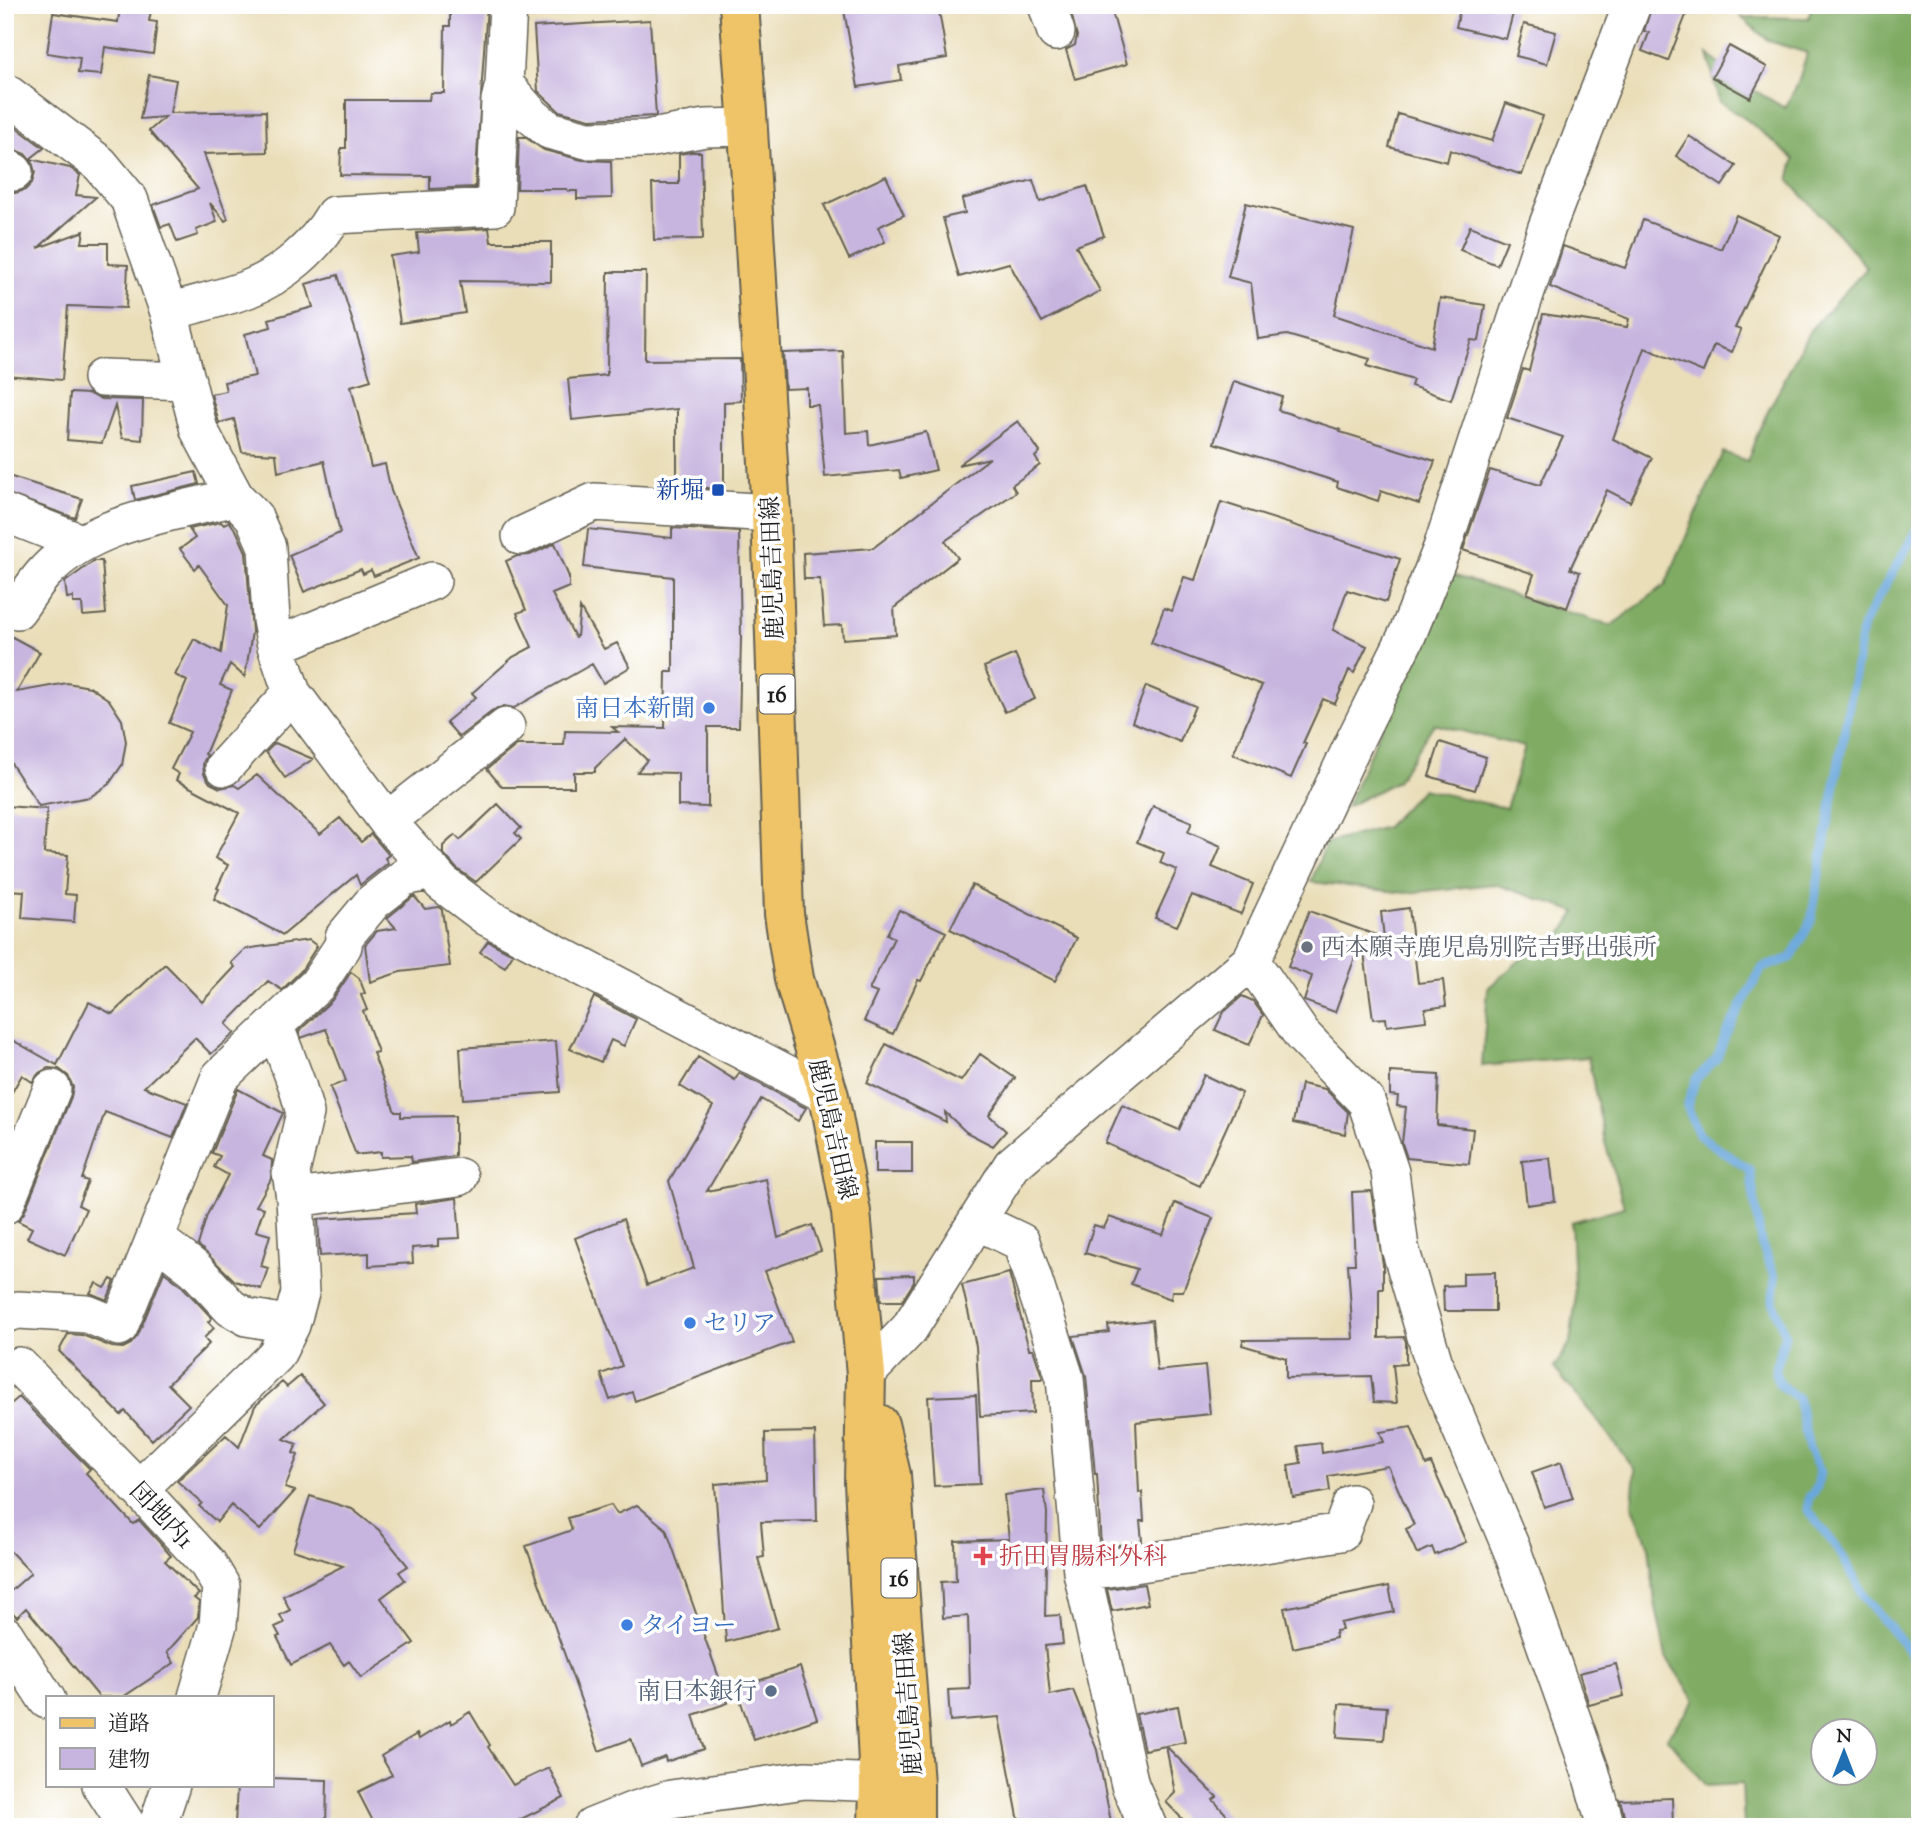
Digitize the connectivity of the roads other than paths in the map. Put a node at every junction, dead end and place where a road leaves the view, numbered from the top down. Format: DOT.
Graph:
graph roads {
  1 [pos="508,5"];
  2 [pos="739,5"];
  3 [pos="1632,5"];
  4 [pos="504,84"];
  5 [pos="5,92"];
  6 [pos="748,127"];
  7 [pos="169,312"];
  8 [pos="102,377"];
  9 [pos="187,381"];
  10 [pos="235,497"];
  11 [pos="5,513"];
  12 [pos="771,513"];
  13 [pos="521,536"];
  14 [pos="81,542"];
  15 [pos="432,581"];
  16 [pos="5,608"];
  17 [pos="276,646"];
  18 [pos="292,693"];
  19 [pos="506,727"];
  20 [pos="224,767"];
  21 [pos="387,821"];
  22 [pos="432,872"];
  23 [pos="1251,961"];
  24 [pos="275,1027"];
  25 [pos="52,1089"];
  26 [pos="829,1096"];
  27 [pos="459,1178"];
  28 [pos="295,1198"];
  29 [pos="5,1205"];
  30 [pos="977,1221"];
  31 [pos="156,1238"];
  32 [pos="5,1314"];
  33 [pos="291,1325"];
  34 [pos="10,1366"];
  35 [pos="866,1374"];
  36 [pos="139,1489"];
  37 [pos="1352,1503"];
  38 [pos="1082,1572"];
  39 [pos="5,1635"];
  40 [pos="197,1696"];
  41 [pos="46,1698"];
  42 [pos="896,1783"];
  43 [pos="103,1786"];
  44 [pos="171,1786"];
  45 [pos="128,1827"];
  46 [pos="157,1827"];
  47 [pos="592,1827"];
  48 [pos="878,1827"];
  49 [pos="914,1827"];
  50 [pos="1148,1827"];
  51 [pos="1606,1827"];
  1 -- 4 [label="street"];
  2 -- 6 [label="main road, 鹿児島吉田線 / 16"];
  3 -- 23 [label="street"];
  4 -- 6 [label="street"];
  4 -- 7 [label="street"];
  5 -- 7 [label="street"];
  6 -- 12 [label="main road, 鹿児島吉田線 / 16"];
  7 -- 9 [label="street"];
  8 -- 9 [label="street"];
  9 -- 10 [label="street"];
  10 -- 14 [label="street"];
  10 -- 17 [label="street"];
  11 -- 14 [label="street"];
  12 -- 13 [label="street"];
  12 -- 26 [label="main road, 鹿児島吉田線 / 16"];
  14 -- 16 [label="street"];
  15 -- 17 [label="street"];
  17 -- 18 [label="street"];
  18 -- 20 [label="street"];
  18 -- 21 [label="street"];
  19 -- 21 [label="street"];
  21 -- 22 [label="street"];
  22 -- 24 [label="street"];
  22 -- 26 [label="street"];
  23 -- 30 [label="street"];
  23 -- 51 [label="street"];
  24 -- 28 [label="street"];
  24 -- 31 [label="street"];
  25 -- 29 [label="street"];
  26 -- 35 [label="main road, 鹿児島吉田線 / 16"];
  27 -- 28 [label="street"];
  28 -- 33 [label="street"];
  30 -- 35 [label="street"];
  30 -- 38 [label="street"];
  31 -- 32 [label="street"];
  31 -- 33 [label="street"];
  33 -- 36 [label="street"];
  34 -- 36 [label="street, 団地内1"];
  35 -- 42 [label="main road, 鹿児島吉田線 / 16"];
  36 -- 40 [label="street, 団地内1"];
  37 -- 38 [label="street"];
  38 -- 50 [label="street"];
  39 -- 41 [label="street"];
  42 -- 47 [label="street"];
  42 -- 48 [label="main road, 鹿児島吉田線 / 16"];
  42 -- 49 [label="main road, 鹿児島吉田線 / 16"];
  43 -- 45 [label="street"];
  44 -- 46 [label="street"];
}
